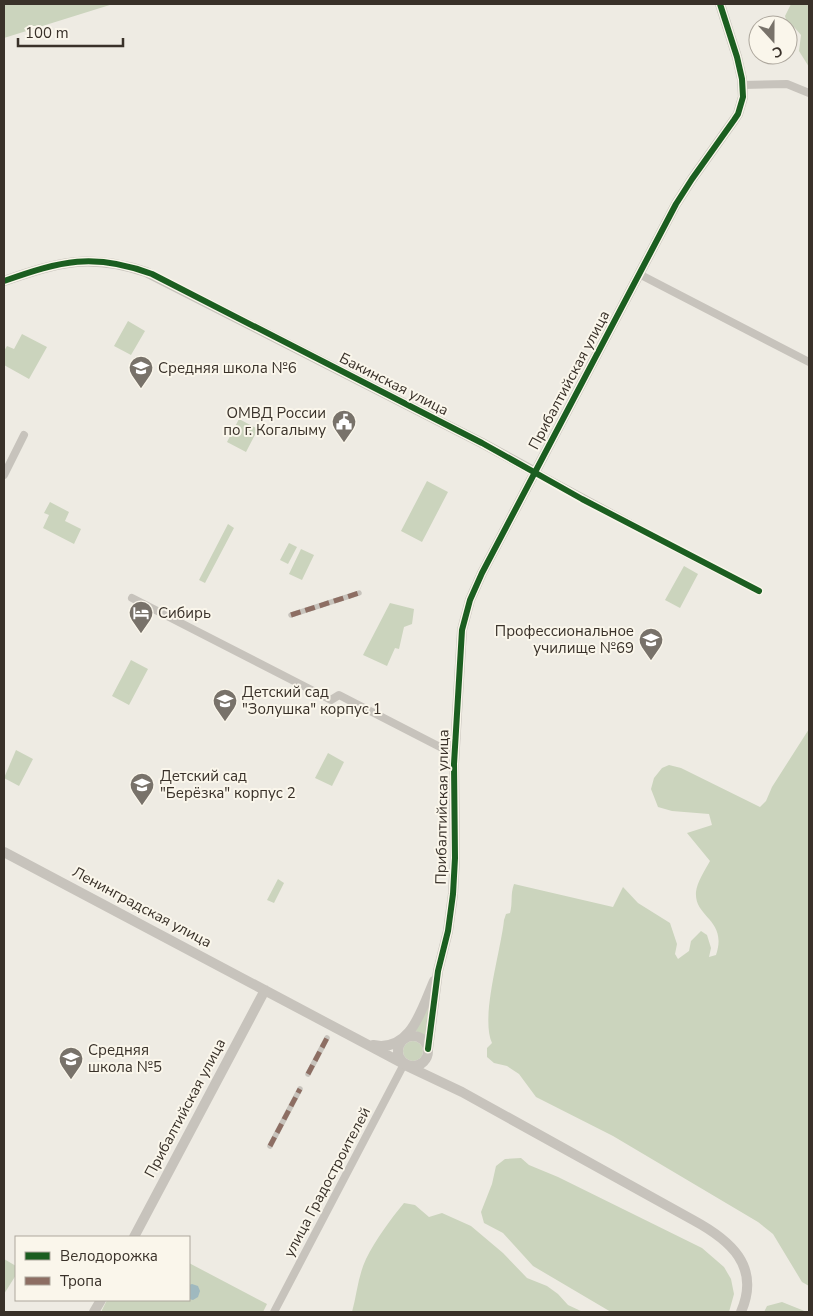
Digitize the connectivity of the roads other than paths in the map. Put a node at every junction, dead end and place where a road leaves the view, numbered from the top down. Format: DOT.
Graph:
graph roads {
  1 [pos="720,4"];
  2 [pos="743,85"];
  3 [pos="809,93"];
  4 [pos="639,274"];
  5 [pos="4,280"];
  6 [pos="809,362"];
  7 [pos="24,436"];
  8 [pos="534,472"];
  9 [pos="4,475"];
  10 [pos="759,591"];
  11 [pos="359,594"];
  12 [pos="132,598"];
  13 [pos="292,615"];
  14 [pos="455,750"];
  15 [pos="4,852"];
  16 [pos="433,988"];
  17 [pos="265,990"];
  18 [pos="327,1038"];
  19 [pos="404,1038"];
  20 [pos="368,1044"];
  21 [pos="428,1051"];
  22 [pos="406,1065"];
  23 [pos="308,1074"];
  24 [pos="300,1089"];
  25 [pos="462,1092"];
  26 [pos="270,1146"];
  27 [pos="135,1236"];
  28 [pos="100,1301"];
  29 [pos="94,1312"];
  30 [pos="274,1312"];
  31 [pos="741,1312"];
  1 -- 2 [label="street"];
  2 -- 3 [label="street"];
  2 -- 4 [label="street, Прибалтийская улица"];
  4 -- 6 [label="street"];
  4 -- 8 [label="street, Прибалтийская улица"];
  5 -- 8 [label="street, Бакинская улица"];
  7 -- 9 [label="street"];
  8 -- 10 [label="street, Бакинская улица"];
  8 -- 14 [label="street, Прибалтийская улица"];
  11 -- 13 [label="street"];
  12 -- 14 [label="street"];
  14 -- 16 [label="street, Прибалтийская улица"];
  15 -- 17 [label="street, Ленинградская улица"];
  16 -- 19 [label="street, Прибалтийская улица"];
  16 -- 21 [label="street, Прибалтийская улица"];
  17 -- 20 [label="street"];
  17 -- 27 [label="street, Прибалтийская улица"];
  18 -- 23 [label="street"];
  19 -- 20 [label="street"];
  19 -- 21 [label="street"];
  19 -- 22 [label="street"];
  20 -- 22 [label="street"];
  21 -- 22 [label="street"];
  21 -- 25 [label="street"];
  22 -- 25 [label="street"];
  22 -- 30 [label="street, улица Градостроителей"];
  24 -- 26 [label="street"];
  25 -- 31 [label="street"];
  28 -- 29 [label="street"];
}
